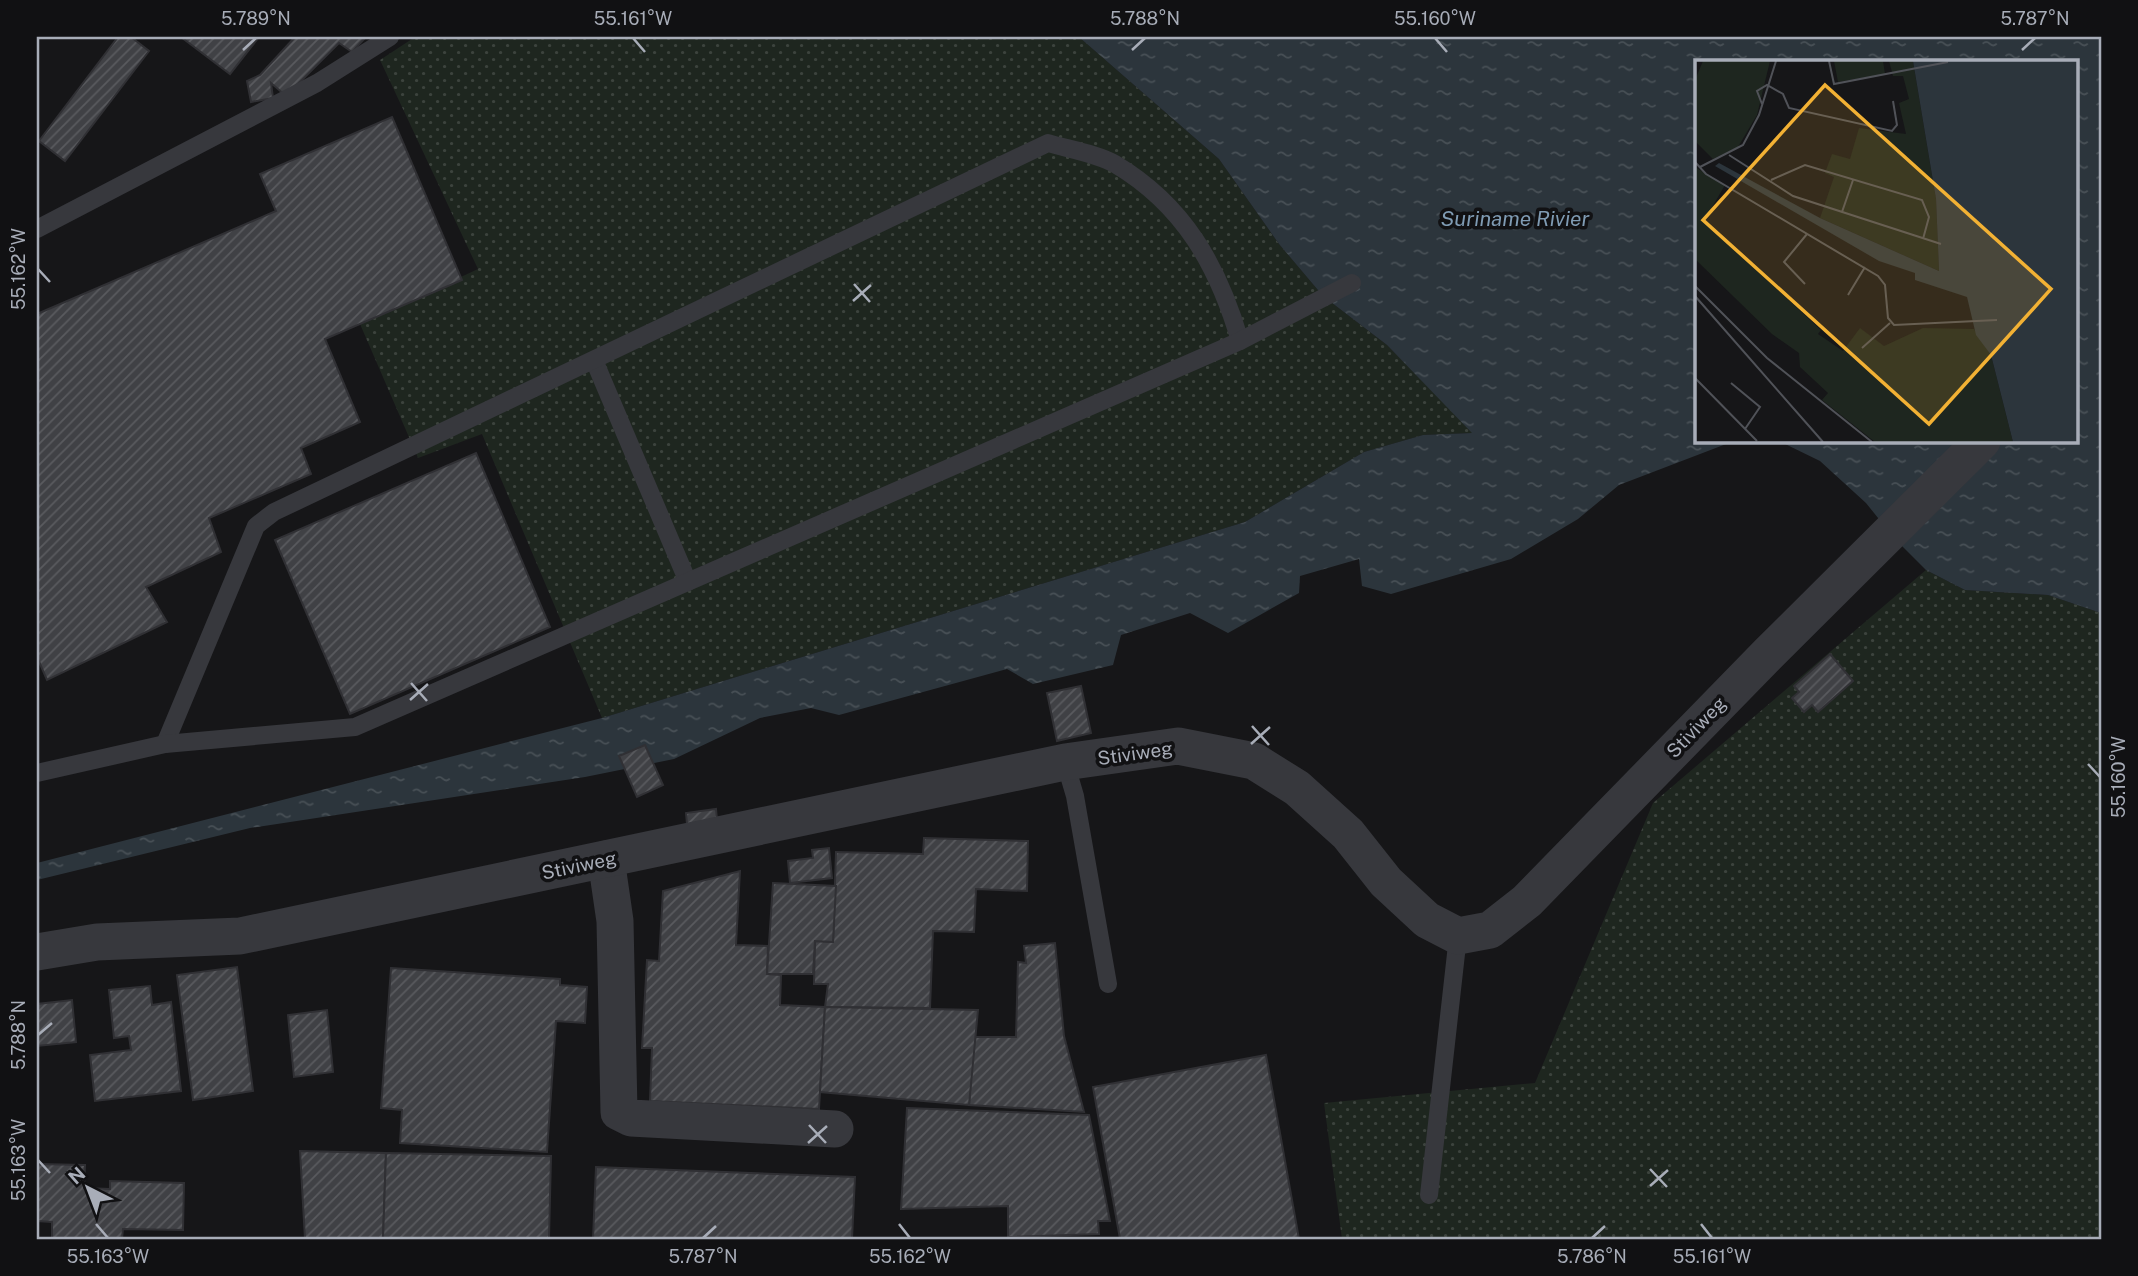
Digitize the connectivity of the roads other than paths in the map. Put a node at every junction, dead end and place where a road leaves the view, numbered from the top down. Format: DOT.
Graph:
graph roads {
  1 [pos="390,37"];
  2 [pos="37,229"];
  3 [pos="1352,283"];
  4 [pos="1240,341"];
  5 [pos="594,360"];
  6 [pos="1980,443"];
  7 [pos="688,582"];
  8 [pos="165,744"];
  9 [pos="1065,762"];
  10 [pos="37,773"];
  11 [pos="606,859"];
  12 [pos="1458,936"];
  13 [pos="37,952"];
  14 [pos="1108,984"];
  15 [pos="835,1129"];
  16 [pos="1429,1195"];
  1 -- 2 [label="lane"];
  3 -- 4 [label="lane"];
  4 -- 5 [label="lane"];
  4 -- 7 [label="lane"];
  5 -- 7 [label="lane"];
  5 -- 8 [label="lane"];
  6 -- 12 [label="street, Stiviweg"];
  7 -- 8 [label="lane"];
  8 -- 10 [label="lane"];
  9 -- 11 [label="street, Stiviweg"];
  9 -- 12 [label="street, Stiviweg"];
  9 -- 14 [label="lane"];
  11 -- 13 [label="street, Stiviweg"];
  11 -- 15 [label="street"];
  12 -- 16 [label="lane"];
}
